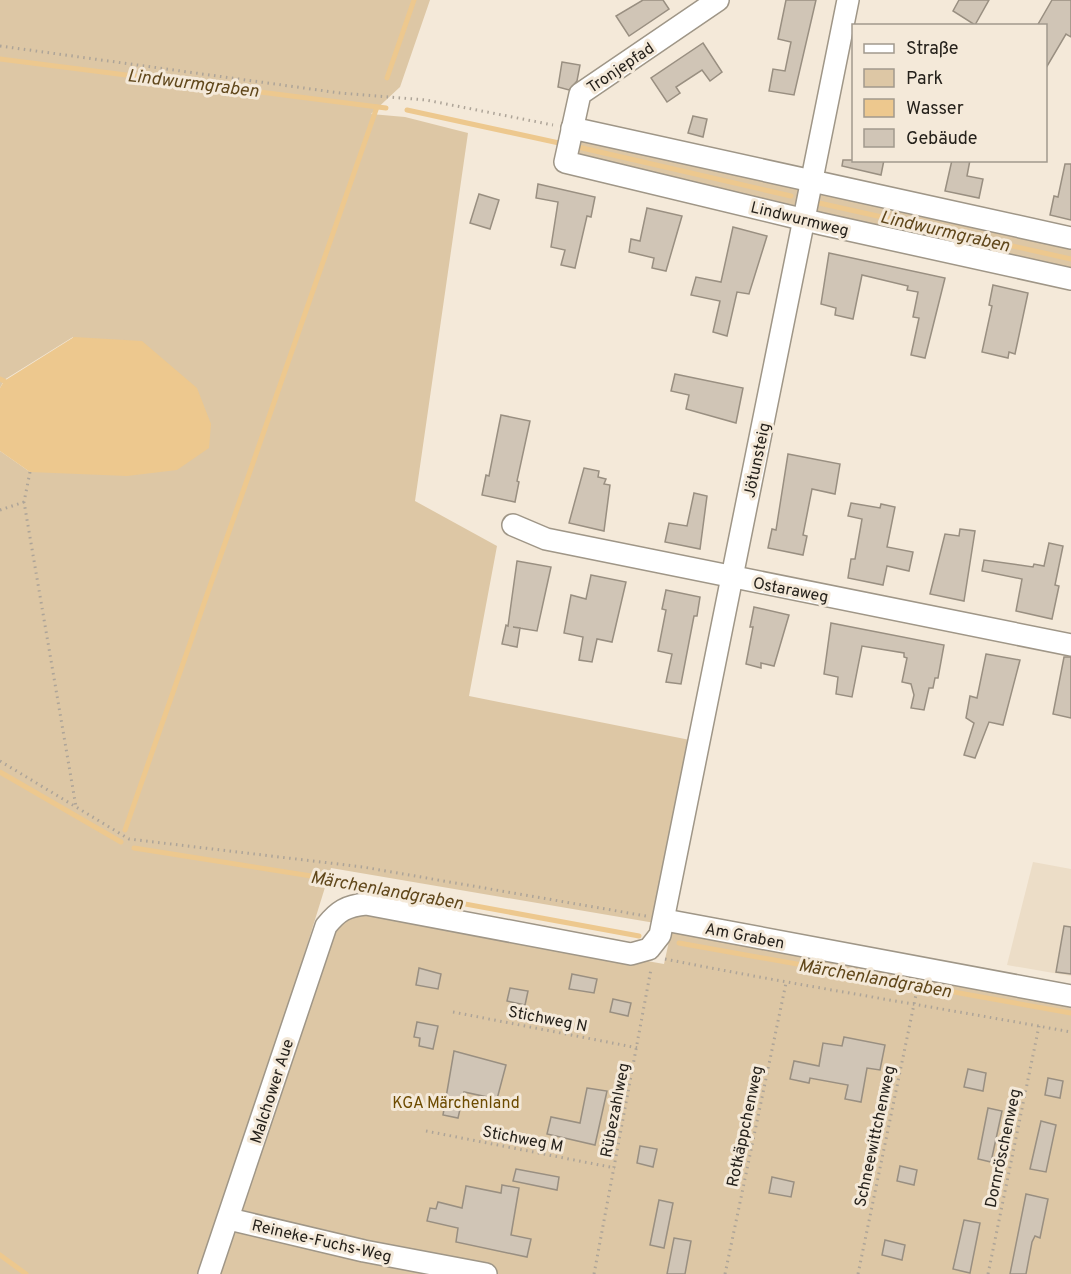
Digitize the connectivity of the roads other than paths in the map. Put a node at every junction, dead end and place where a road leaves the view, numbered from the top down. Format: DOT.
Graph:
graph roads {
  1 [pos="718,0"];
  2 [pos="848,0"];
  3 [pos="572,128"];
  4 [pos="565,162"];
  5 [pos="813,180"];
  6 [pos="805,218"];
  7 [pos="1071,238"];
  8 [pos="1071,279"];
  9 [pos="513,525"];
  10 [pos="732,577"];
  11 [pos="1071,645"];
  12 [pos="665,920"];
  13 [pos="1071,996"];
  14 [pos="229,1219"];
  15 [pos="209,1274"];
  16 [pos="486,1274"];
  1 -- 3 [label="street, Tronjepfad"];
  2 -- 5 [label="street, Jötunsteig"];
  3 -- 4 [label="street, Tronjepfad"];
  3 -- 5 [label="street"];
  4 -- 6 [label="street, Lindwurmweg"];
  5 -- 6 [label="street, Jötunsteig"];
  5 -- 7 [label="street"];
  6 -- 8 [label="street, Lindwurmweg"];
  6 -- 10 [label="street, Jötunsteig"];
  9 -- 10 [label="street, Ostaraweg"];
  10 -- 11 [label="street, Ostaraweg"];
  10 -- 12 [label="street, Jötunsteig"];
  12 -- 13 [label="street, Am Graben"];
  12 -- 14 [label="street, Malchower Aue"];
  14 -- 15 [label="street, Malchower Aue"];
  14 -- 16 [label="street, Reineke-Fuchs-Weg"];
}
